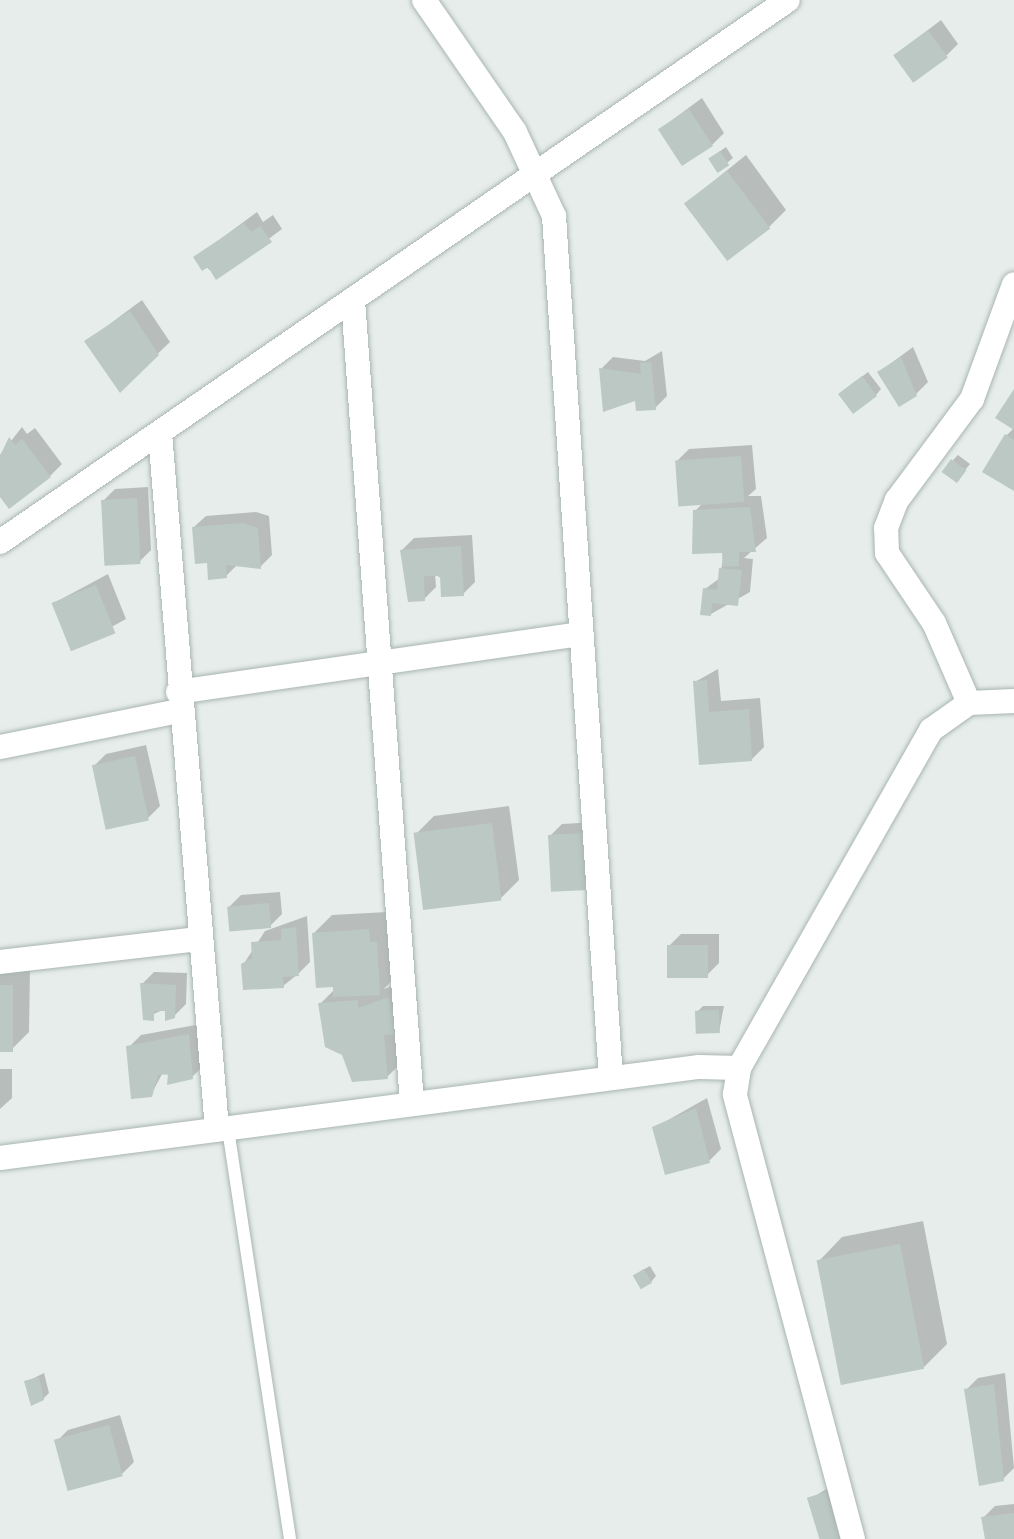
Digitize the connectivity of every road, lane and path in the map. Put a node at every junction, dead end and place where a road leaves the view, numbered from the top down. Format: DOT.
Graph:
graph roads {
  1 [pos="788,0"];
  2 [pos="431,2"];
  3 [pos="538,174"];
  4 [pos="1014,284"];
  5 [pos="353,300"];
  6 [pos="160,433"];
  7 [pos="0,542"];
  8 [pos="580,634"];
  9 [pos="381,663"];
  10 [pos="179,701"];
  11 [pos="1014,701"];
  12 [pos="969,703"];
  13 [pos="0,747"];
  14 [pos="200,939"];
  15 [pos="0,962"];
  16 [pos="739,1068"];
  17 [pos="611,1078"];
  18 [pos="412,1104"];
  19 [pos="222,1129"];
  20 [pos="0,1158"];
  21 [pos="290,1539"];
  22 [pos="853,1539"];
  1 -- 3 [label="street"];
  2 -- 3 [label="street"];
  3 -- 5 [label="street"];
  3 -- 8 [label="street"];
  4 -- 12 [label="street"];
  5 -- 6 [label="street"];
  5 -- 9 [label="street"];
  6 -- 7 [label="street"];
  6 -- 10 [label="street"];
  8 -- 9 [label="street"];
  8 -- 17 [label="street"];
  9 -- 10 [label="street"];
  9 -- 18 [label="street"];
  10 -- 13 [label="street"];
  10 -- 14 [label="street"];
  11 -- 12 [label="street"];
  12 -- 16 [label="street"];
  14 -- 15 [label="street"];
  14 -- 19 [label="street"];
  16 -- 17 [label="street"];
  16 -- 22 [label="street"];
  17 -- 18 [label="street"];
  18 -- 19 [label="street"];
  19 -- 20 [label="street"];
  19 -- 21 [label="lane"];
}
